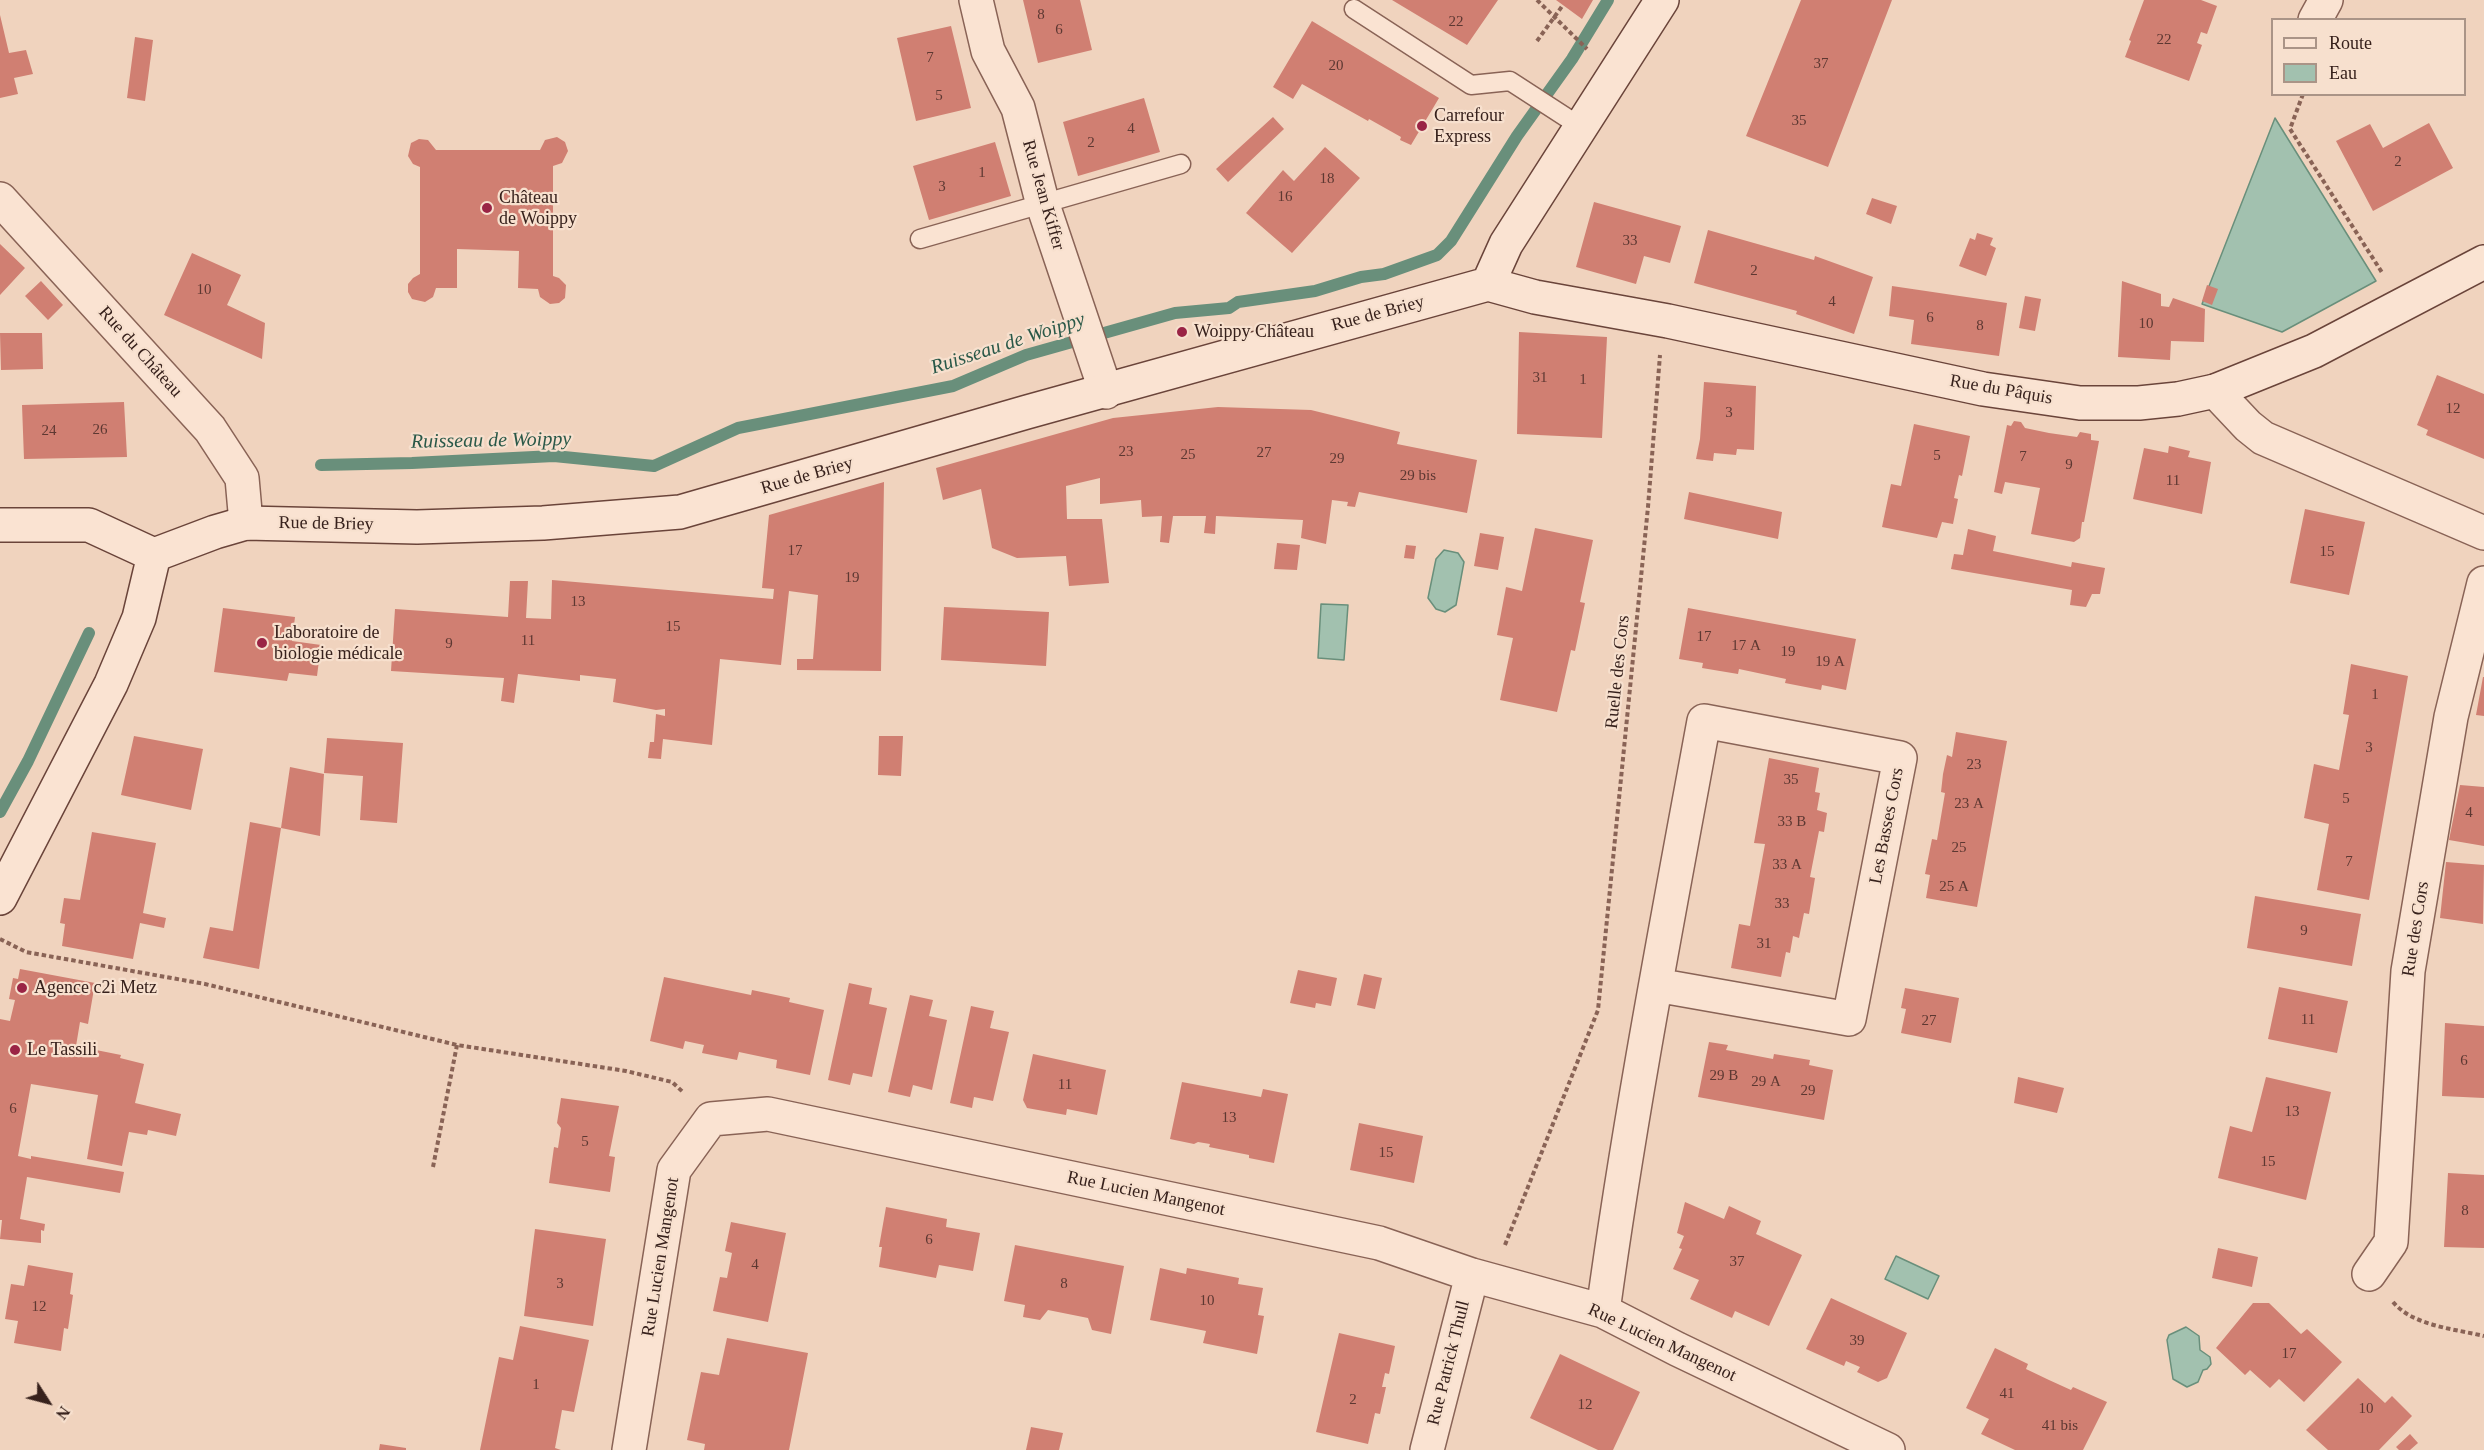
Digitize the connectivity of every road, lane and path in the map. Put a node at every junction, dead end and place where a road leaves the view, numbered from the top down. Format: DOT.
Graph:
graph roads {
  1 [pos="976,0"];
  2 [pos="1537,0"];
  3 [pos="1662,0"];
  4 [pos="2326,0"];
  5 [pos="1563,5"];
  6 [pos="1354,9"];
  7 [pos="1554,18"];
  8 [pos="2316,18"];
  9 [pos="1537,42"];
  10 [pos="1587,49"];
  11 [pos="2302,96"];
  12 [pos="1568,119"];
  13 [pos="1181,164"];
  14 [pos="0,199"];
  15 [pos="1043,205"];
  16 [pos="920,238"];
  17 [pos="2484,262"];
  18 [pos="1488,284"];
  19 [pos="2402,305"];
  20 [pos="1661,348"];
  21 [pos="2214,391"];
  22 [pos="1106,392"];
  23 [pos="246,523"];
  24 [pos="0,525"];
  25 [pos="2484,533"];
  26 [pos="154,555"];
  27 [pos="2484,583"];
  28 [pos="0,898"];
  29 [pos="0,939"];
  30 [pos="1656,985"];
  31 [pos="457,1046"];
  32 [pos="711,1119"];
  33 [pos="433,1167"];
  34 [pos="2369,1274"];
  35 [pos="1482,1277"];
  36 [pos="1603,1311"];
  37 [pos="2484,1336"];
  38 [pos="629,1450"];
  39 [pos="1427,1450"];
  40 [pos="1888,1450"];
  1 -- 15 [label="street, Rue Jean Kiffer"];
  2 -- 7 [label="path"];
  3 -- 12 [label="street"];
  4 -- 8 [label="street"];
  5 -- 7 [label="path"];
  6 -- 12 [label="lane"];
  7 -- 9 [label="path"];
  7 -- 10 [label="path"];
  11 -- 19 [label="path"];
  12 -- 18 [label="street"];
  13 -- 15 [label="lane"];
  14 -- 23 [label="street, Rue du Château"];
  15 -- 16 [label="lane"];
  15 -- 22 [label="street, Rue Jean Kiffer"];
  17 -- 19 [label="street, Rue du Pâquis"];
  18 -- 21 [label="street, Rue du Pâquis"];
  18 -- 22 [label="street, Rue de Briey"];
  19 -- 21 [label="street, Rue du Pâquis"];
  20 -- 35 [label="path, Ruelle des Cors"];
  21 -- 25 [label="street"];
  22 -- 23 [label="street, Rue de Briey"];
  23 -- 26 [label="street, Rue de Briey"];
  24 -- 26 [label="street"];
  26 -- 28 [label="street"];
  27 -- 34 [label="street, Rue des Cors"];
  29 -- 31 [label="path"];
  30 -- 30 [label="street, Les Basses Cors"];
  30 -- 36 [label="street, Les Basses Cors"];
  31 -- 32 [label="path"];
  31 -- 33 [label="path"];
  32 -- 35 [label="street, Rue Lucien Mangenot"];
  32 -- 38 [label="street, Rue Lucien Mangenot"];
  34 -- 37 [label="path"];
  35 -- 36 [label="street, Rue Lucien Mangenot"];
  35 -- 39 [label="street, Rue Patrick Thull"];
  36 -- 40 [label="street, Rue Lucien Mangenot"];
}
